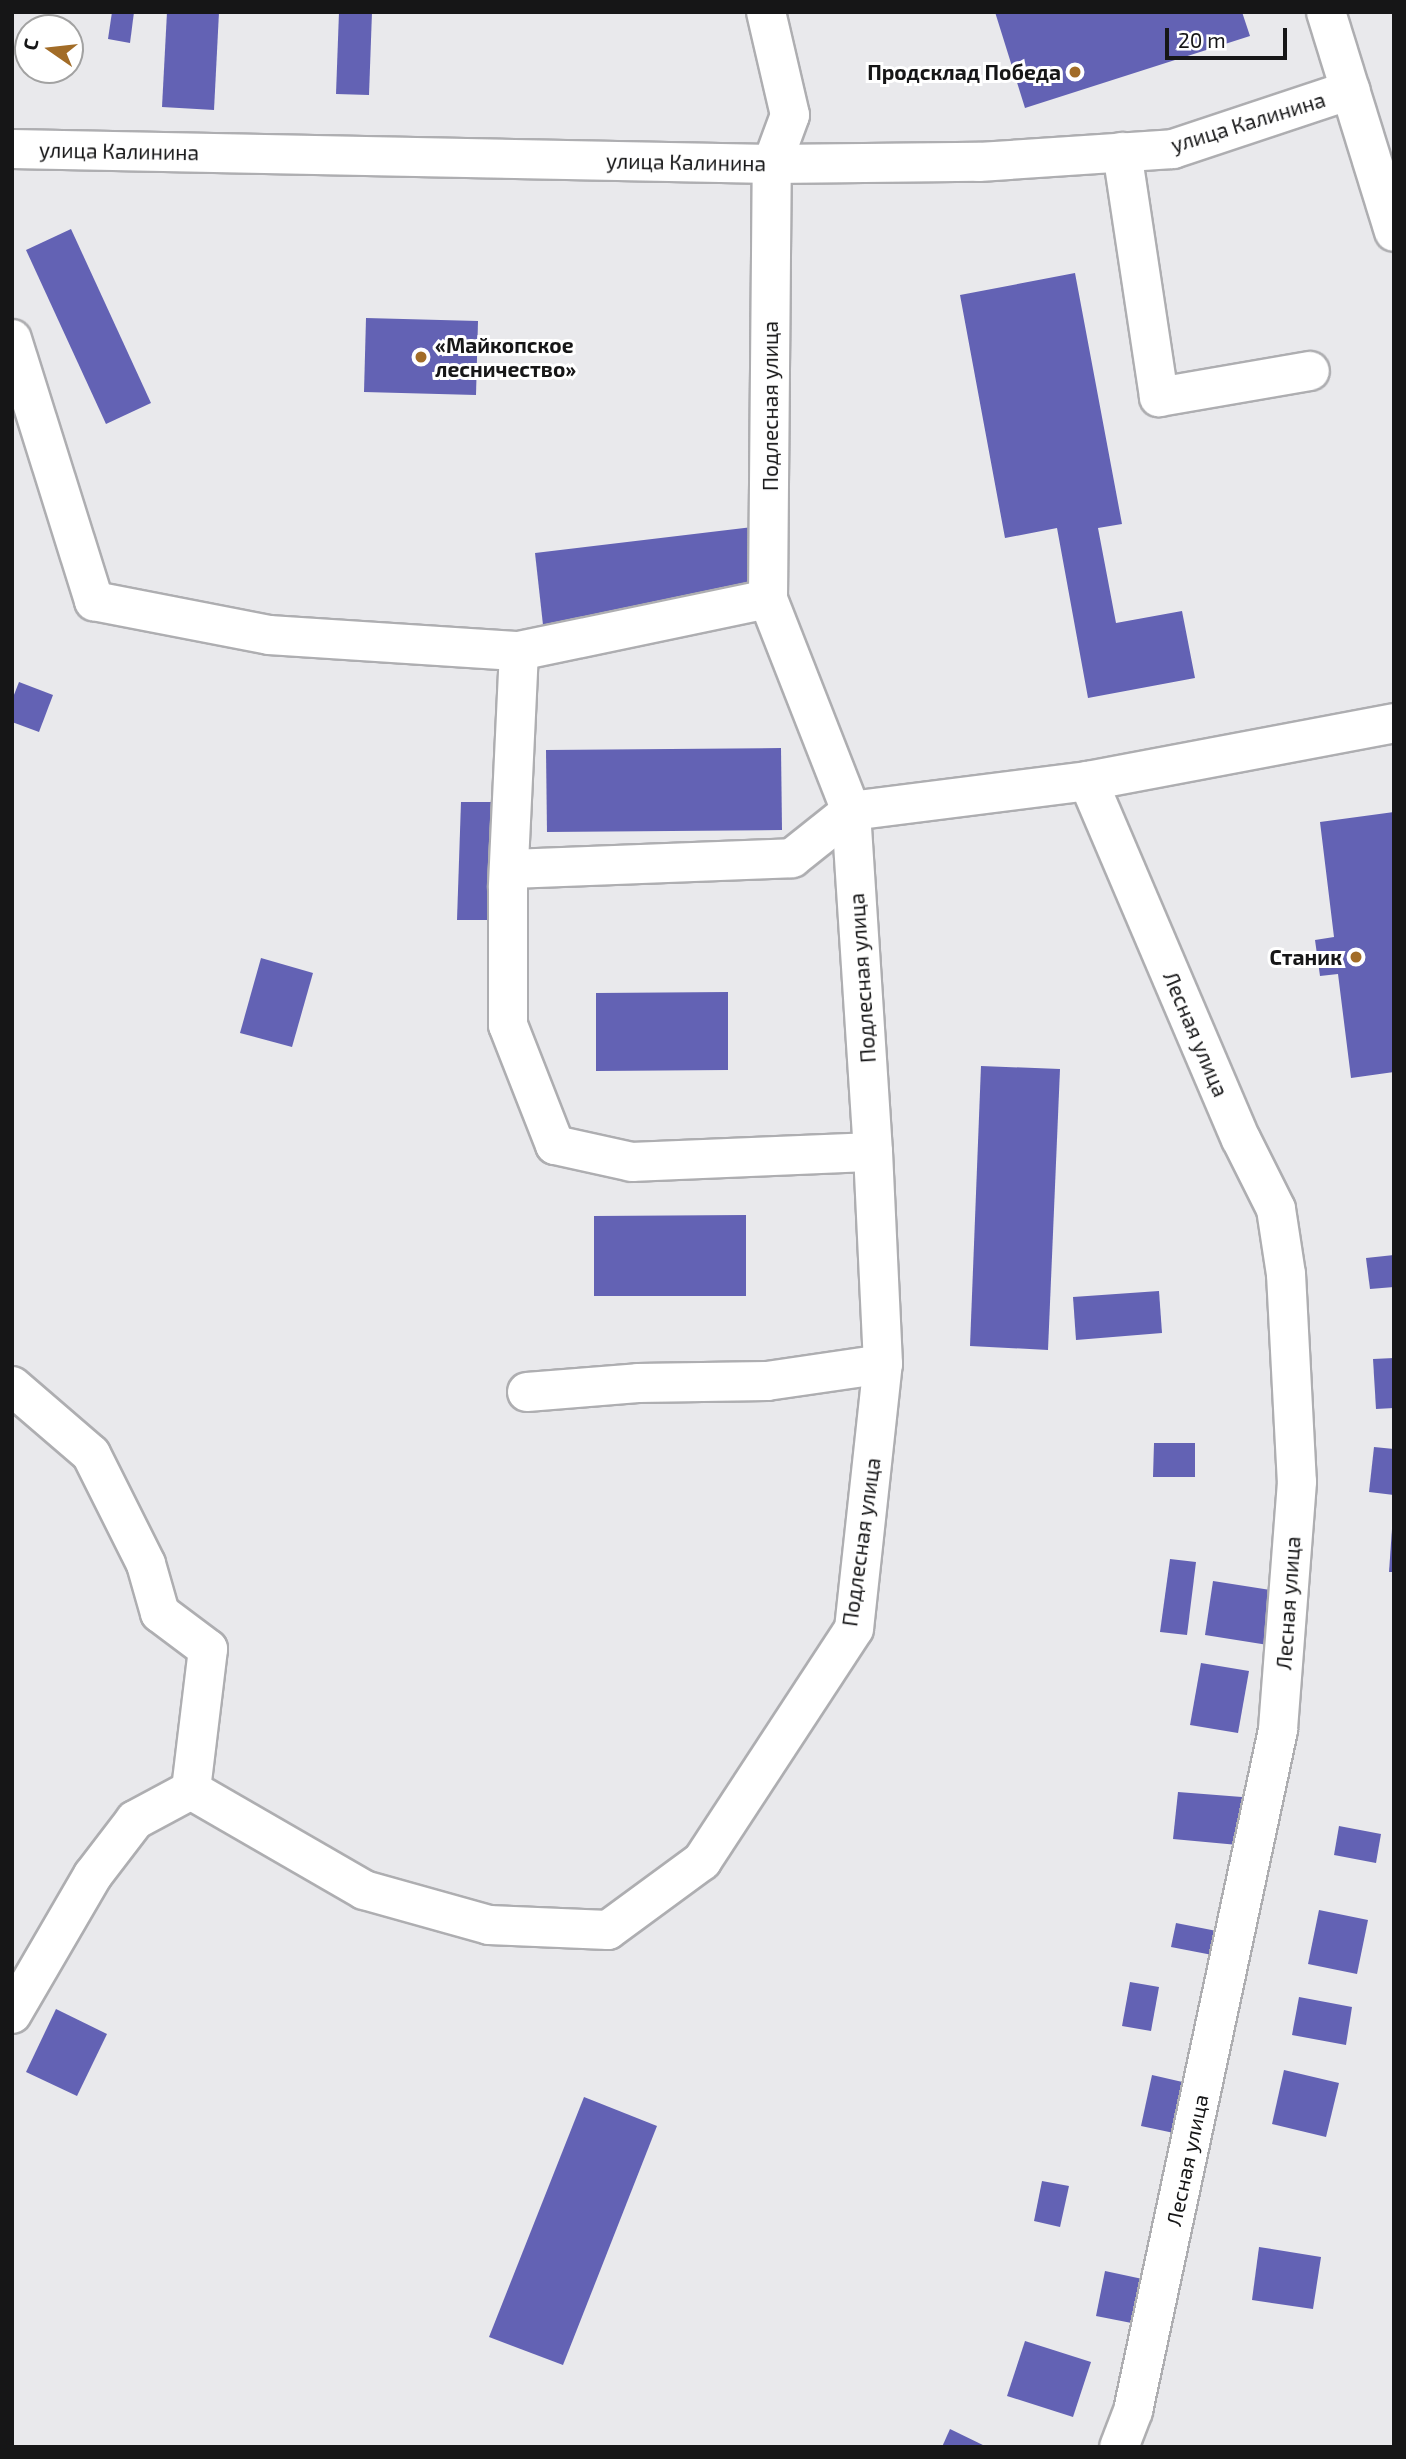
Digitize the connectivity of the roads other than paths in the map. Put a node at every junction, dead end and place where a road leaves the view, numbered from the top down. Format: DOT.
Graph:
graph roads {
  1 [pos="766,12"];
  2 [pos="1326,12"];
  3 [pos="1350,90"];
  4 [pos="12,149"];
  5 [pos="1122,152"];
  6 [pos="772,164"];
  7 [pos="1394,232"];
  8 [pos="12,339"];
  9 [pos="1310,371"];
  10 [pos="768,599"];
  11 [pos="519,651"];
  12 [pos="1394,723"];
  13 [pos="1088,781"];
  14 [pos="851,811"];
  15 [pos="510,869"];
  16 [pos="873,1152"];
  17 [pos="883,1364"];
  18 [pos="12,1386"];
  19 [pos="527,1392"];
  20 [pos="191,1790"];
  21 [pos="12,2014"];
  22 [pos="1119,2447"];
  1 -- 6 [label="street, Подлесная улица"];
  2 -- 3 [label="street"];
  3 -- 5 [label="street, улица Калинина"];
  3 -- 7 [label="street"];
  4 -- 6 [label="street, улица Калинина"];
  5 -- 6 [label="street, улица Калинина"];
  5 -- 9 [label="street"];
  6 -- 10 [label="street, Подлесная улица"];
  8 -- 11 [label="street"];
  10 -- 11 [label="street"];
  10 -- 14 [label="street, Подлесная улица"];
  11 -- 15 [label="street"];
  12 -- 13 [label="street"];
  13 -- 14 [label="street"];
  13 -- 22 [label="street, Лесная улица"];
  14 -- 15 [label="street"];
  14 -- 16 [label="street, Подлесная улица"];
  15 -- 16 [label="street"];
  16 -- 17 [label="street, Подлесная улица"];
  17 -- 19 [label="street"];
  17 -- 20 [label="street, Подлесная улица"];
  18 -- 20 [label="street"];
  20 -- 21 [label="street"];
}
